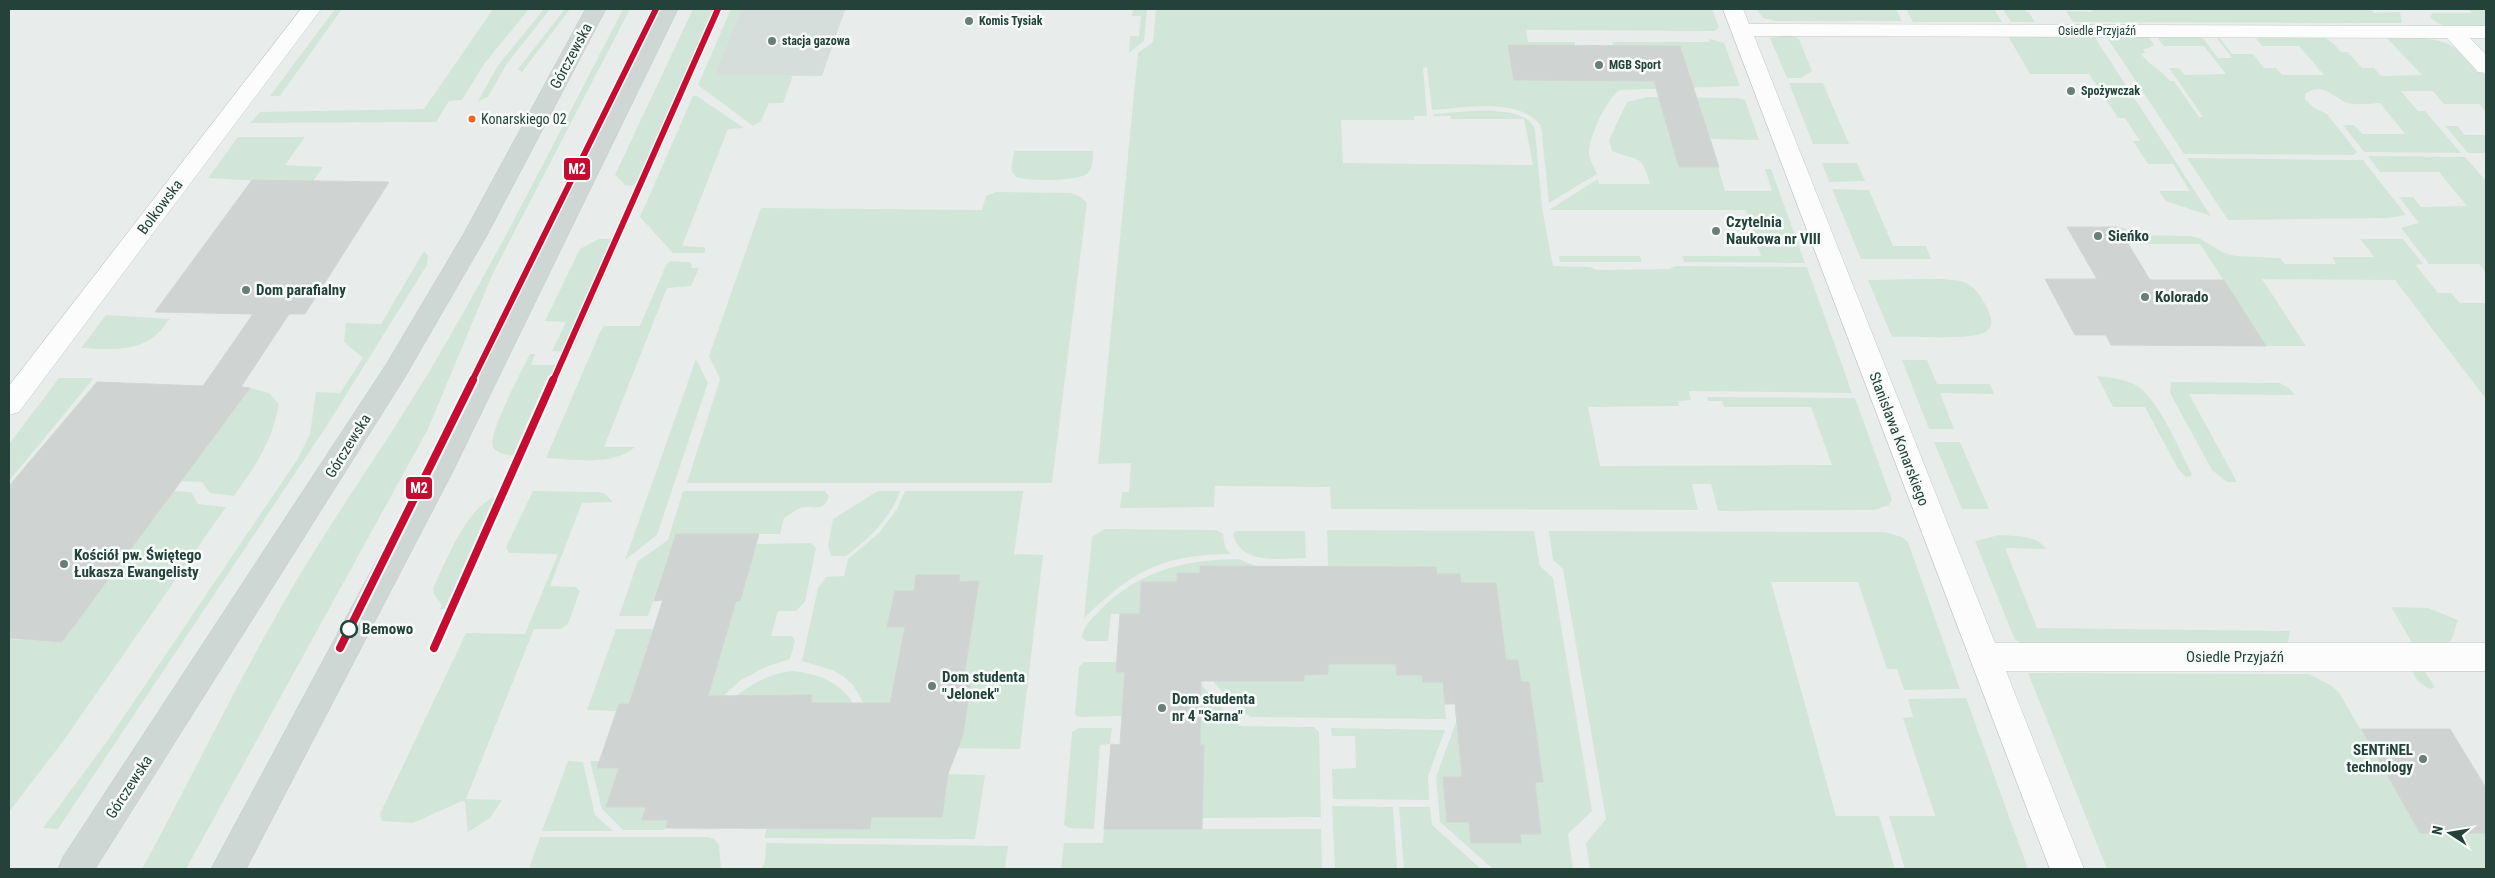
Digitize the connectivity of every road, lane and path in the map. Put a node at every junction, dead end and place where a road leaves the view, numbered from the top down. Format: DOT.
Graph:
graph roads {
  1 [pos="311,9"];
  2 [pos="596,9"];
  3 [pos="668,9"];
  4 [pos="1737,19"];
  5 [pos="2453,32"];
  6 [pos="2486,32"];
  7 [pos="2486,67"];
  8 [pos="9,405"];
  9 [pos="1983,657"];
  10 [pos="2486,657"];
  11 [pos="75,869"];
  12 [pos="228,869"];
  13 [pos="2067,869"];
  1 -- 8 [label="street, Bolkowska"];
  2 -- 11 [label="main road, Górczewska"];
  3 -- 12 [label="main road"];
  4 -- 5 [label="street, Osiedle Przyjaźń"];
  4 -- 9 [label="street, Stanisława Konarskiego"];
  5 -- 6 [label="street, Osiedle Przyjaźń"];
  5 -- 7 [label="street"];
  9 -- 10 [label="street, Osiedle Przyjaźń"];
  9 -- 13 [label="street, Stanisława Konarskiego"];
}
